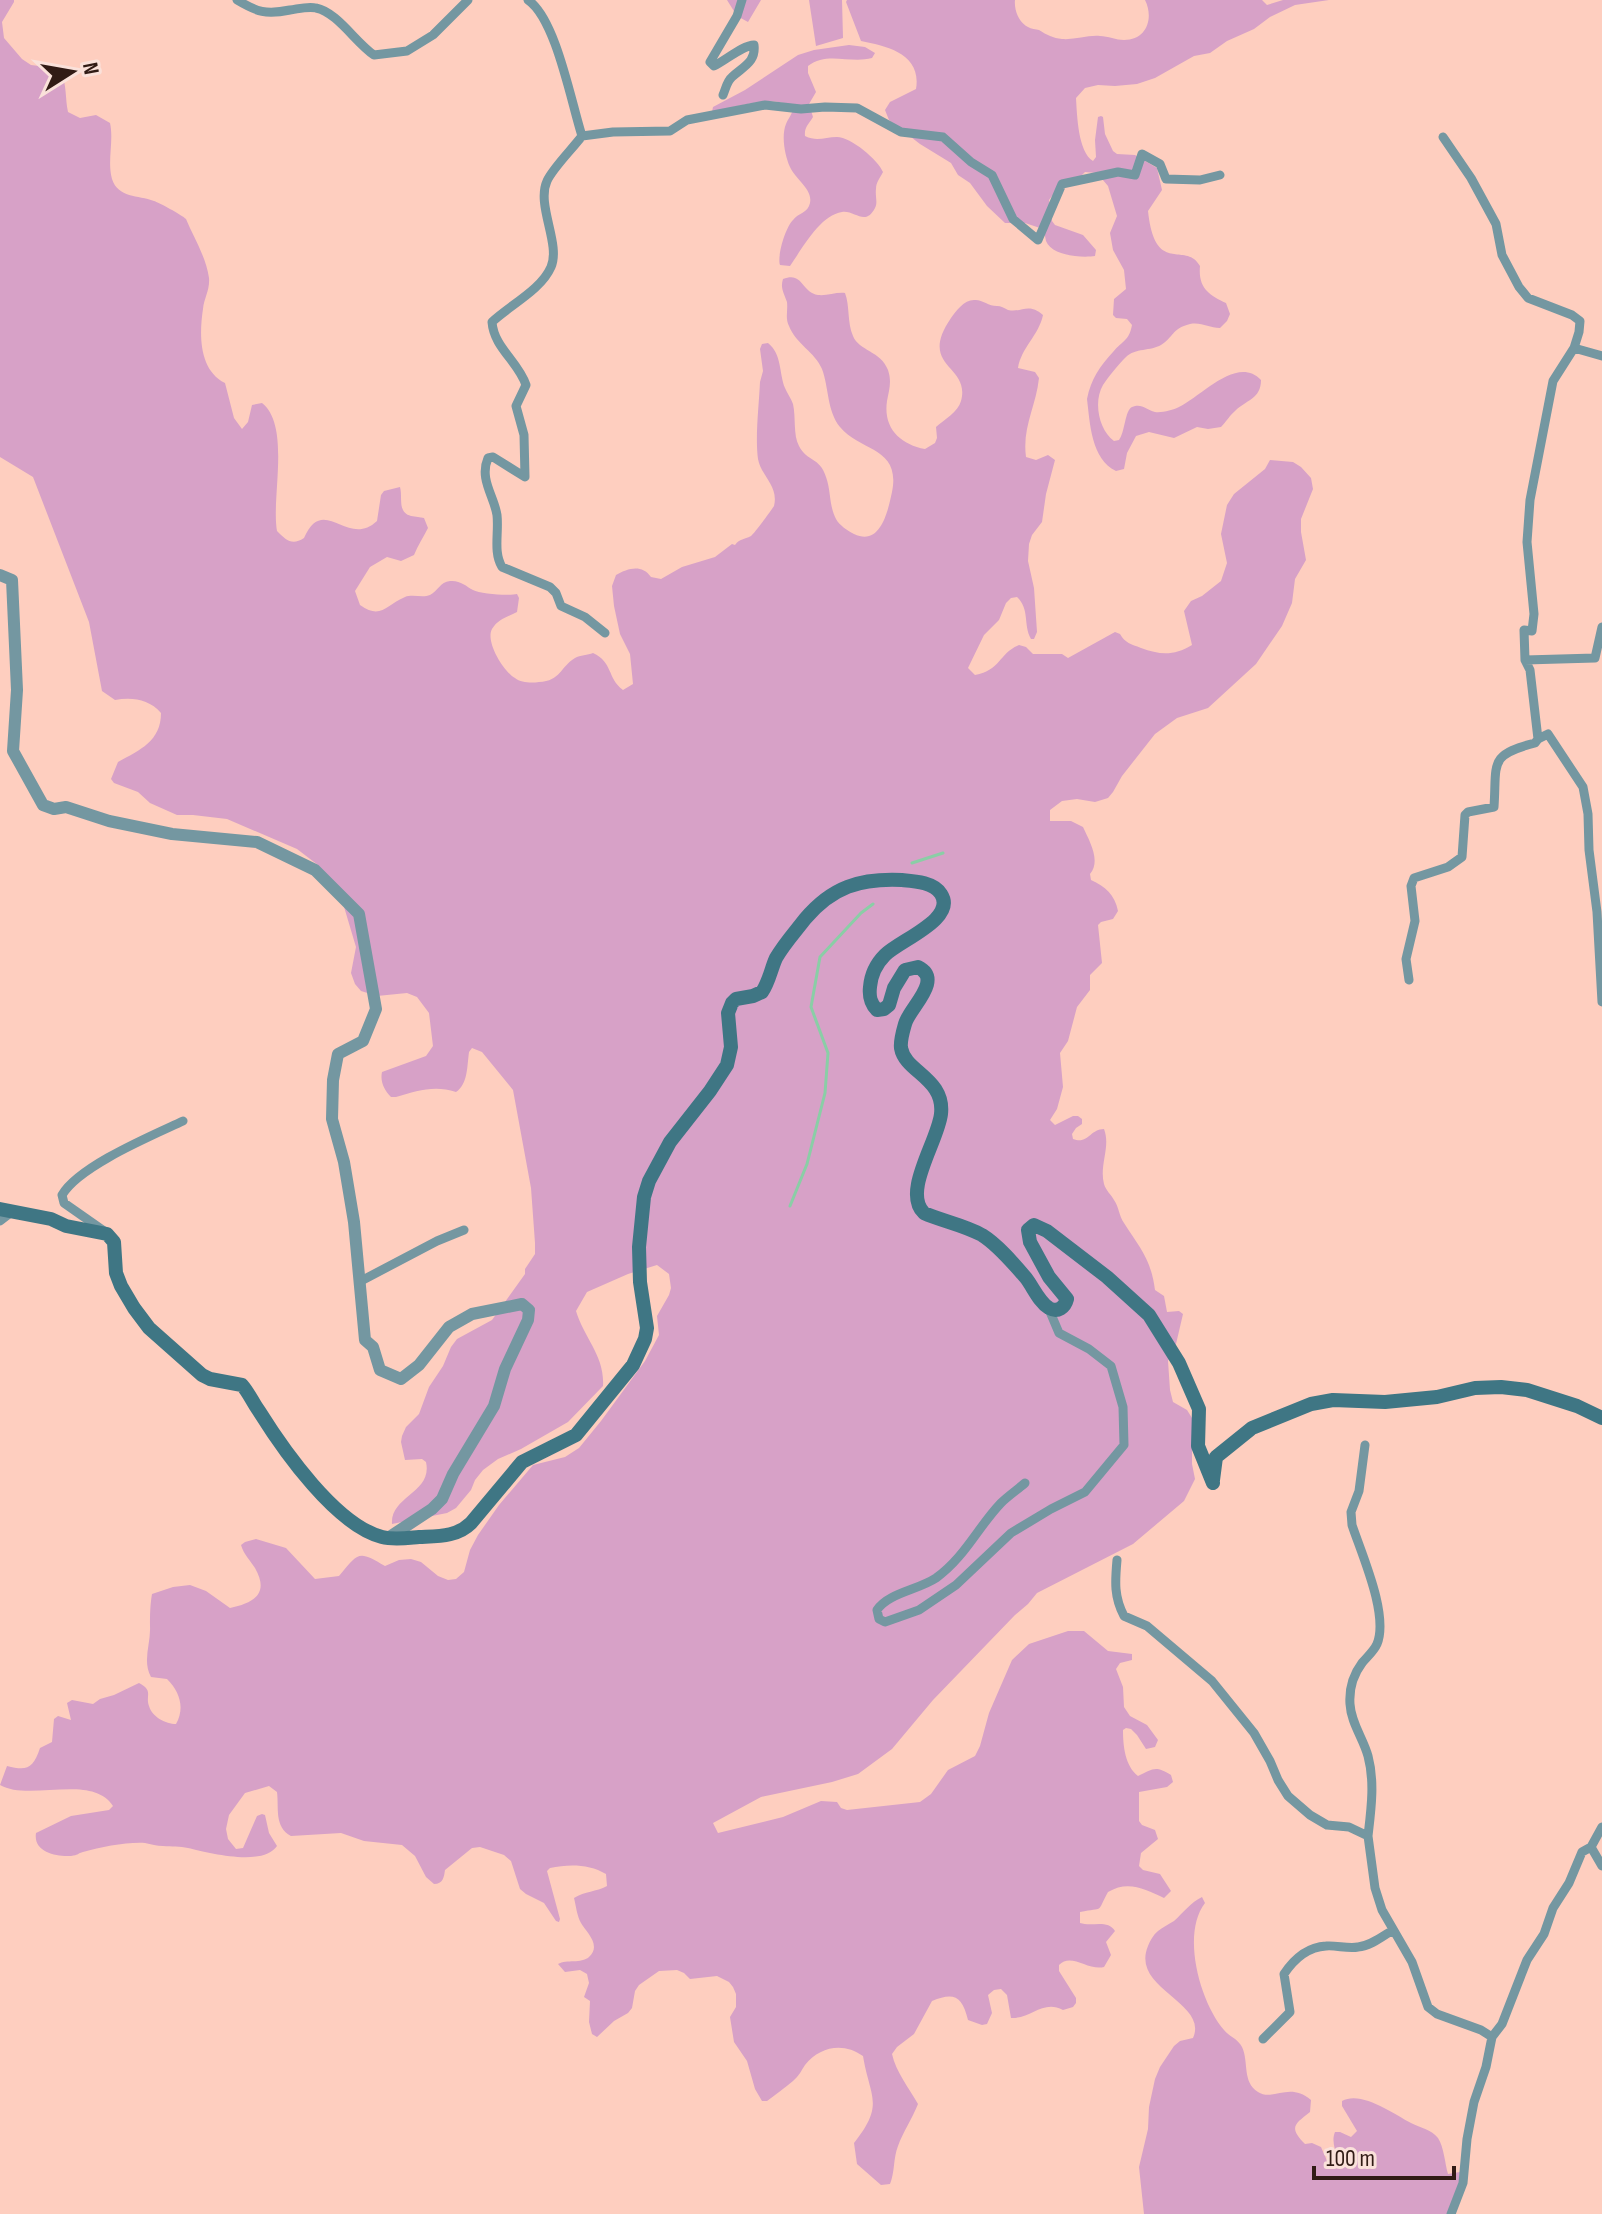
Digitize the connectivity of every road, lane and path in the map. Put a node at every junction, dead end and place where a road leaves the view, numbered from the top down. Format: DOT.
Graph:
graph roads {
  1 [pos="237,0"];
  2 [pos="468,0"];
  3 [pos="528,0"];
  4 [pos="742,0"];
  5 [pos="723,95"];
  6 [pos="582,136"];
  7 [pos="1443,137"];
  8 [pos="1220,175"];
  9 [pos="1574,348"];
  10 [pos="1602,356"];
  11 [pos="0,575"];
  12 [pos="1602,627"];
  13 [pos="605,633"];
  14 [pos="1525,660"];
  15 [pos="1538,739"];
  16 [pos="1588,820"];
  17 [pos="1602,826"];
  18 [pos="1409,980"];
  19 [pos="1602,1002"];
  20 [pos="183,1121"];
  21 [pos="6,1210"];
  22 [pos="0,1221"];
  23 [pos="464,1230"];
  24 [pos="107,1234"];
  25 [pos="359,1282"];
  26 [pos="1048,1307"];
  27 [pos="1577,1406"];
  28 [pos="1602,1407"];
  29 [pos="1602,1418"];
  30 [pos="1365,1445"];
  31 [pos="1025,1483"];
  32 [pos="388,1538"];
  33 [pos="1117,1560"];
  34 [pos="1602,1827"];
  35 [pos="1368,1836"];
  36 [pos="1591,1847"];
  37 [pos="1602,1866"];
  38 [pos="1393,1930"];
  39 [pos="1492,2037"];
  40 [pos="1263,2039"];
  41 [pos="1451,2214"];
  1 -- 2 [label="street"];
  3 -- 6 [label="street"];
  4 -- 5 [label="street"];
  6 -- 8 [label="street"];
  6 -- 13 [label="street"];
  7 -- 9 [label="street"];
  9 -- 10 [label="street"];
  9 -- 14 [label="street"];
  11 -- 25 [label="street"];
  12 -- 14 [label="street"];
  14 -- 15 [label="street"];
  15 -- 16 [label="street"];
  15 -- 18 [label="street"];
  16 -- 17 [label="street"];
  16 -- 19 [label="street"];
  20 -- 24 [label="street"];
  21 -- 22 [label="street"];
  21 -- 24 [label="main road"];
  23 -- 25 [label="street"];
  24 -- 32 [label="main road"];
  25 -- 32 [label="street"];
  26 -- 27 [label="main road"];
  26 -- 31 [label="street"];
  26 -- 32 [label="main road"];
  27 -- 28 [label="street"];
  27 -- 29 [label="main road"];
  30 -- 35 [label="street"];
  33 -- 35 [label="street"];
  34 -- 36 [label="street"];
  35 -- 38 [label="street"];
  36 -- 37 [label="street"];
  36 -- 39 [label="street"];
  38 -- 39 [label="street"];
  38 -- 40 [label="street"];
  39 -- 41 [label="street"];
}
